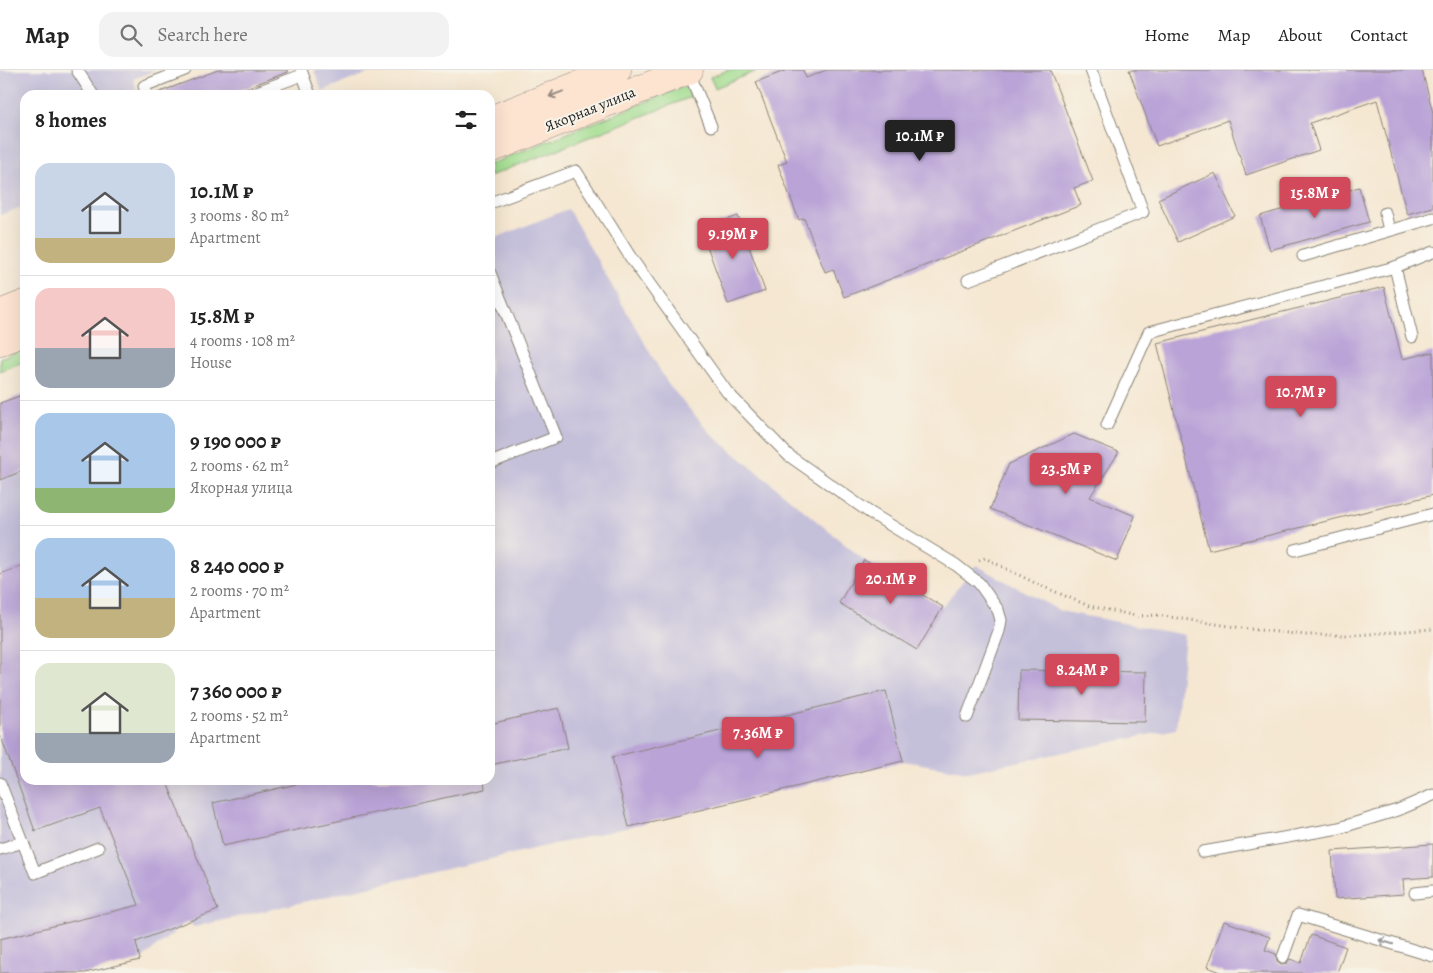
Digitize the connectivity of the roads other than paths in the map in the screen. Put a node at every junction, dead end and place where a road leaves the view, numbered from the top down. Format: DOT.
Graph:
graph roads {
  1 [pos="77,70"];
  2 [pos="185,70"];
  3 [pos="617,70"];
  4 [pos="689,70"];
  5 [pos="1091,70"];
  6 [pos="302,72"];
  7 [pos="89,90"];
  8 [pos="145,90"];
  9 [pos="261,90"];
  10 [pos="308,90"];
  11 [pos="495,118"];
  12 [pos="711,126"];
  13 [pos="495,147"];
  14 [pos="495,201"];
  15 [pos="1385,213"];
  16 [pos="1433,218"];
  17 [pos="1389,230"];
  18 [pos="1433,252"];
  19 [pos="1303,256"];
  20 [pos="1395,267"];
  21 [pos="968,280"];
  22 [pos="495,285"];
  23 [pos="20,306"];
  24 [pos="0,314"];
  25 [pos="20,334"];
  26 [pos="1412,336"];
  27 [pos="0,341"];
  28 [pos="1107,426"];
  29 [pos="495,461"];
  30 [pos="1433,514"];
  31 [pos="1295,550"];
  32 [pos="968,717"];
  33 [pos="0,783"];
  34 [pos="1433,795"];
  35 [pos="23,842"];
  36 [pos="98,848"];
  37 [pos="0,849"];
  38 [pos="1203,852"];
  39 [pos="1433,891"];
  40 [pos="1415,892"];
  41 [pos="1283,956"];
  42 [pos="1433,956"];
  1 -- 7 [label="lane"];
  2 -- 8 [label="lane"];
  3 -- 11 [label="street, Якорная улица, one-way"];
  4 -- 12 [label="lane"];
  4 -- 13 [label="street, Якорная улица"];
  5 -- 21 [label="lane"];
  6 -- 9 [label="lane"];
  6 -- 10 [label="lane"];
  14 -- 32 [label="lane"];
  15 -- 17 [label="lane"];
  16 -- 17 [label="lane"];
  17 -- 19 [label="lane"];
  18 -- 20 [label="lane"];
  20 -- 26 [label="lane"];
  20 -- 28 [label="lane"];
  22 -- 29 [label="lane"];
  23 -- 24 [label="street"];
  25 -- 27 [label="street"];
  30 -- 31 [label="lane"];
  33 -- 35 [label="lane"];
  34 -- 38 [label="lane"];
  35 -- 36 [label="lane"];
  35 -- 37 [label="lane"];
  39 -- 40 [label="lane"];
  42 -- 41 [label="lane, one-way"];
}
